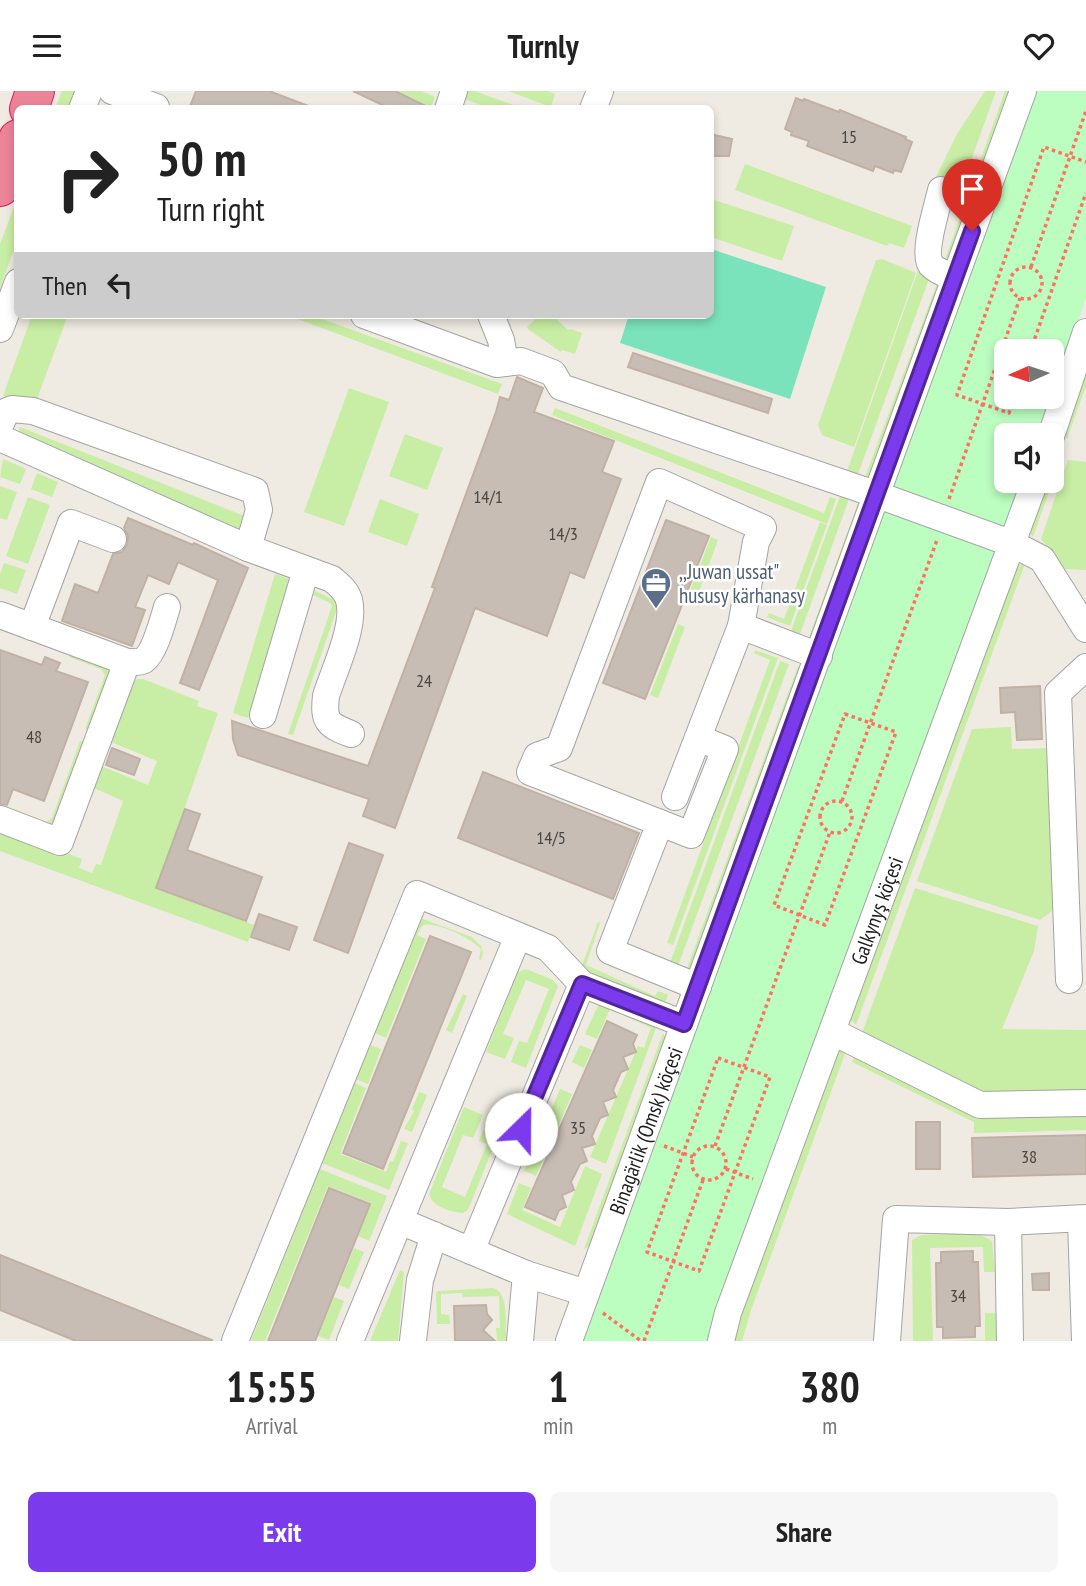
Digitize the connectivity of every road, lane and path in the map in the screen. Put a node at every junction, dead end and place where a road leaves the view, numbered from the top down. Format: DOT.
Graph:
graph roads {
  1 [pos="113,91"];
  2 [pos="1023,91"];
  3 [pos="158,102"];
  4 [pos="1086,111"];
  5 [pos="14,150"];
  6 [pos="1070,156"];
  7 [pos="1086,162"];
  8 [pos="0,187"];
  9 [pos="942,190"];
  10 [pos="1086,193"];
  11 [pos="1031,267"];
  12 [pos="999,273"];
  13 [pos="1010,277"];
  14 [pos="956,278"];
  15 [pos="1041,288"];
  16 [pos="14,292"];
  17 [pos="1051,292"];
  18 [pos="1020,298"];
  19 [pos="375,319"];
  20 [pos="493,319"];
  21 [pos="0,329"];
  22 [pos="1035,339"];
  23 [pos="1085,340"];
  24 [pos="505,363"];
  25 [pos="983,404"];
  26 [pos="994,408"];
  27 [pos="996,409"];
  28 [pos="1010,409"];
  29 [pos="1056,423"];
  30 [pos="0,425"];
  31 [pos="0,438"];
  32 [pos="1031,493"];
  33 [pos="878,495"];
  34 [pos="946,507"];
  35 [pos="941,531"];
  36 [pos="113,539"];
  37 [pos="1013,544"];
  38 [pos="248,548"];
  39 [pos="306,570"];
  40 [pos="167,607"];
  41 [pos="0,615"];
  42 [pos="741,626"];
  43 [pos="32,627"];
  44 [pos="1086,629"];
  45 [pos="819,656"];
  46 [pos="127,662"];
  47 [pos="1086,667"];
  48 [pos="263,715"];
  49 [pos="870,723"];
  50 [pos="352,734"];
  51 [pos="698,738"];
  52 [pos="675,797"];
  53 [pos="842,801"];
  54 [pos="810,807"];
  55 [pos="821,811"];
  56 [pos="0,819"];
  57 [pos="851,822"];
  58 [pos="660,823"];
  59 [pos="861,826"];
  60 [pos="830,832"];
  61 [pos="800,915"];
  62 [pos="519,936"];
  63 [pos="1069,980"];
  64 [pos="582,984"];
  65 [pos="698,987"];
  66 [pos="684,1024"];
  67 [pos="833,1032"];
  68 [pos="744,1068"];
  69 [pos="1086,1103"];
  70 [pos="655,1143"];
  71 [pos="715,1146"];
  72 [pos="683,1153"];
  73 [pos="693,1157"];
  74 [pos="726,1169"];
  75 [pos="735,1173"];
  76 [pos="703,1179"];
  77 [pos="755,1180"];
  78 [pos="1083,1219"];
  79 [pos="400,1221"];
  80 [pos="1008,1222"];
  81 [pos="434,1235"];
  82 [pos="471,1251"];
  83 [pos="673,1261"];
  84 [pos="526,1274"];
  85 [pos="590,1300"];
  86 [pos="235,1341"];
  87 [pos="350,1341"];
  88 [pos="413,1341"];
  89 [pos="520,1341"];
  90 [pos="569,1341"];
  91 [pos="642,1341"];
  92 [pos="721,1341"];
  93 [pos="887,1341"];
  94 [pos="1010,1341"];
  95 [pos="1085,1341"];
  1 -- 3 [label="street"];
  2 -- 14 [label="street, Binagärlik (Omsk) köçesi"];
  4 -- 6 [label="path"];
  5 -- 8 [label="highway"];
  6 -- 7 [label="path"];
  6 -- 11 [label="path"];
  6 -- 12 [label="path"];
  9 -- 14 [label="street"];
  10 -- 17 [label="path"];
  11 -- 13 [label="path"];
  11 -- 15 [label="path"];
  12 -- 13 [label="path"];
  12 -- 25 [label="path"];
  13 -- 18 [label="path"];
  14 -- 33 [label="street, Binagärlik (Omsk) köçesi"];
  15 -- 17 [label="path"];
  15 -- 18 [label="path"];
  16 -- 21 [label="street"];
  17 -- 22 [label="path"];
  18 -- 25 [label="path"];
  19 -- 24 [label="street"];
  20 -- 24 [label="street"];
  23 -- 29 [label="street"];
  24 -- 33 [label="street"];
  25 -- 26 [label="path"];
  25 -- 34 [label="path"];
  27 -- 28 [label="path"];
  30 -- 38 [label="street"];
  31 -- 38 [label="street"];
  32 -- 37 [label="street, Galkynyş köçesi"];
  33 -- 37 [label="street"];
  33 -- 45 [label="street, Binagärlik (Omsk) köçesi"];
  35 -- 49 [label="path"];
  36 -- 43 [label="street"];
  37 -- 44 [label="street"];
  37 -- 67 [label="street, Galkynyş köçesi"];
  38 -- 39 [label="street"];
  39 -- 48 [label="street"];
  39 -- 50 [label="street"];
  40 -- 46 [label="street"];
  41 -- 43 [label="street"];
  42 -- 45 [label="street"];
  42 -- 51 [label="street"];
  42 -- 58 [label="street"];
  43 -- 46 [label="street"];
  45 -- 65 [label="street, Binagärlik (Omsk) köçesi"];
  46 -- 56 [label="street"];
  47 -- 63 [label="street"];
  49 -- 53 [label="path"];
  49 -- 54 [label="path"];
  49 -- 59 [label="path"];
  51 -- 52 [label="street"];
  51 -- 58 [label="street"];
  53 -- 55 [label="path"];
  53 -- 57 [label="path"];
  54 -- 55 [label="path"];
  54 -- 61 [label="path"];
  55 -- 60 [label="path"];
  57 -- 59 [label="path"];
  57 -- 60 [label="path"];
  58 -- 65 [label="street"];
  59 -- 61 [label="path"];
  60 -- 61 [label="path"];
  61 -- 68 [label="path"];
  62 -- 64 [label="street"];
  62 -- 79 [label="street"];
  62 -- 86 [label="street"];
  64 -- 66 [label="street"];
  64 -- 82 [label="street"];
  65 -- 66 [label="street, Binagärlik (Omsk) köçesi"];
  66 -- 85 [label="street, Binagärlik (Omsk) köçesi"];
  67 -- 69 [label="street"];
  67 -- 92 [label="street, Galkynyş köçesi"];
  68 -- 71 [label="path"];
  68 -- 72 [label="path"];
  68 -- 75 [label="path"];
  70 -- 72 [label="path"];
  71 -- 73 [label="path"];
  71 -- 74 [label="path"];
  72 -- 73 [label="path"];
  72 -- 83 [label="path"];
  73 -- 76 [label="path"];
  74 -- 75 [label="path"];
  74 -- 76 [label="path"];
  75 -- 77 [label="path"];
  75 -- 83 [label="path"];
  76 -- 83 [label="path"];
  78 -- 80 [label="street"];
  78 -- 95 [label="street"];
  79 -- 81 [label="street"];
  79 -- 87 [label="street"];
  80 -- 93 [label="street"];
  80 -- 94 [label="street"];
  81 -- 82 [label="street"];
  81 -- 88 [label="street"];
  82 -- 84 [label="street"];
  83 -- 91 [label="path"];
  84 -- 85 [label="street"];
  84 -- 89 [label="street"];
  85 -- 90 [label="street, Binagärlik (Omsk) köçesi"];
  85 -- 91 [label="path"];
}
